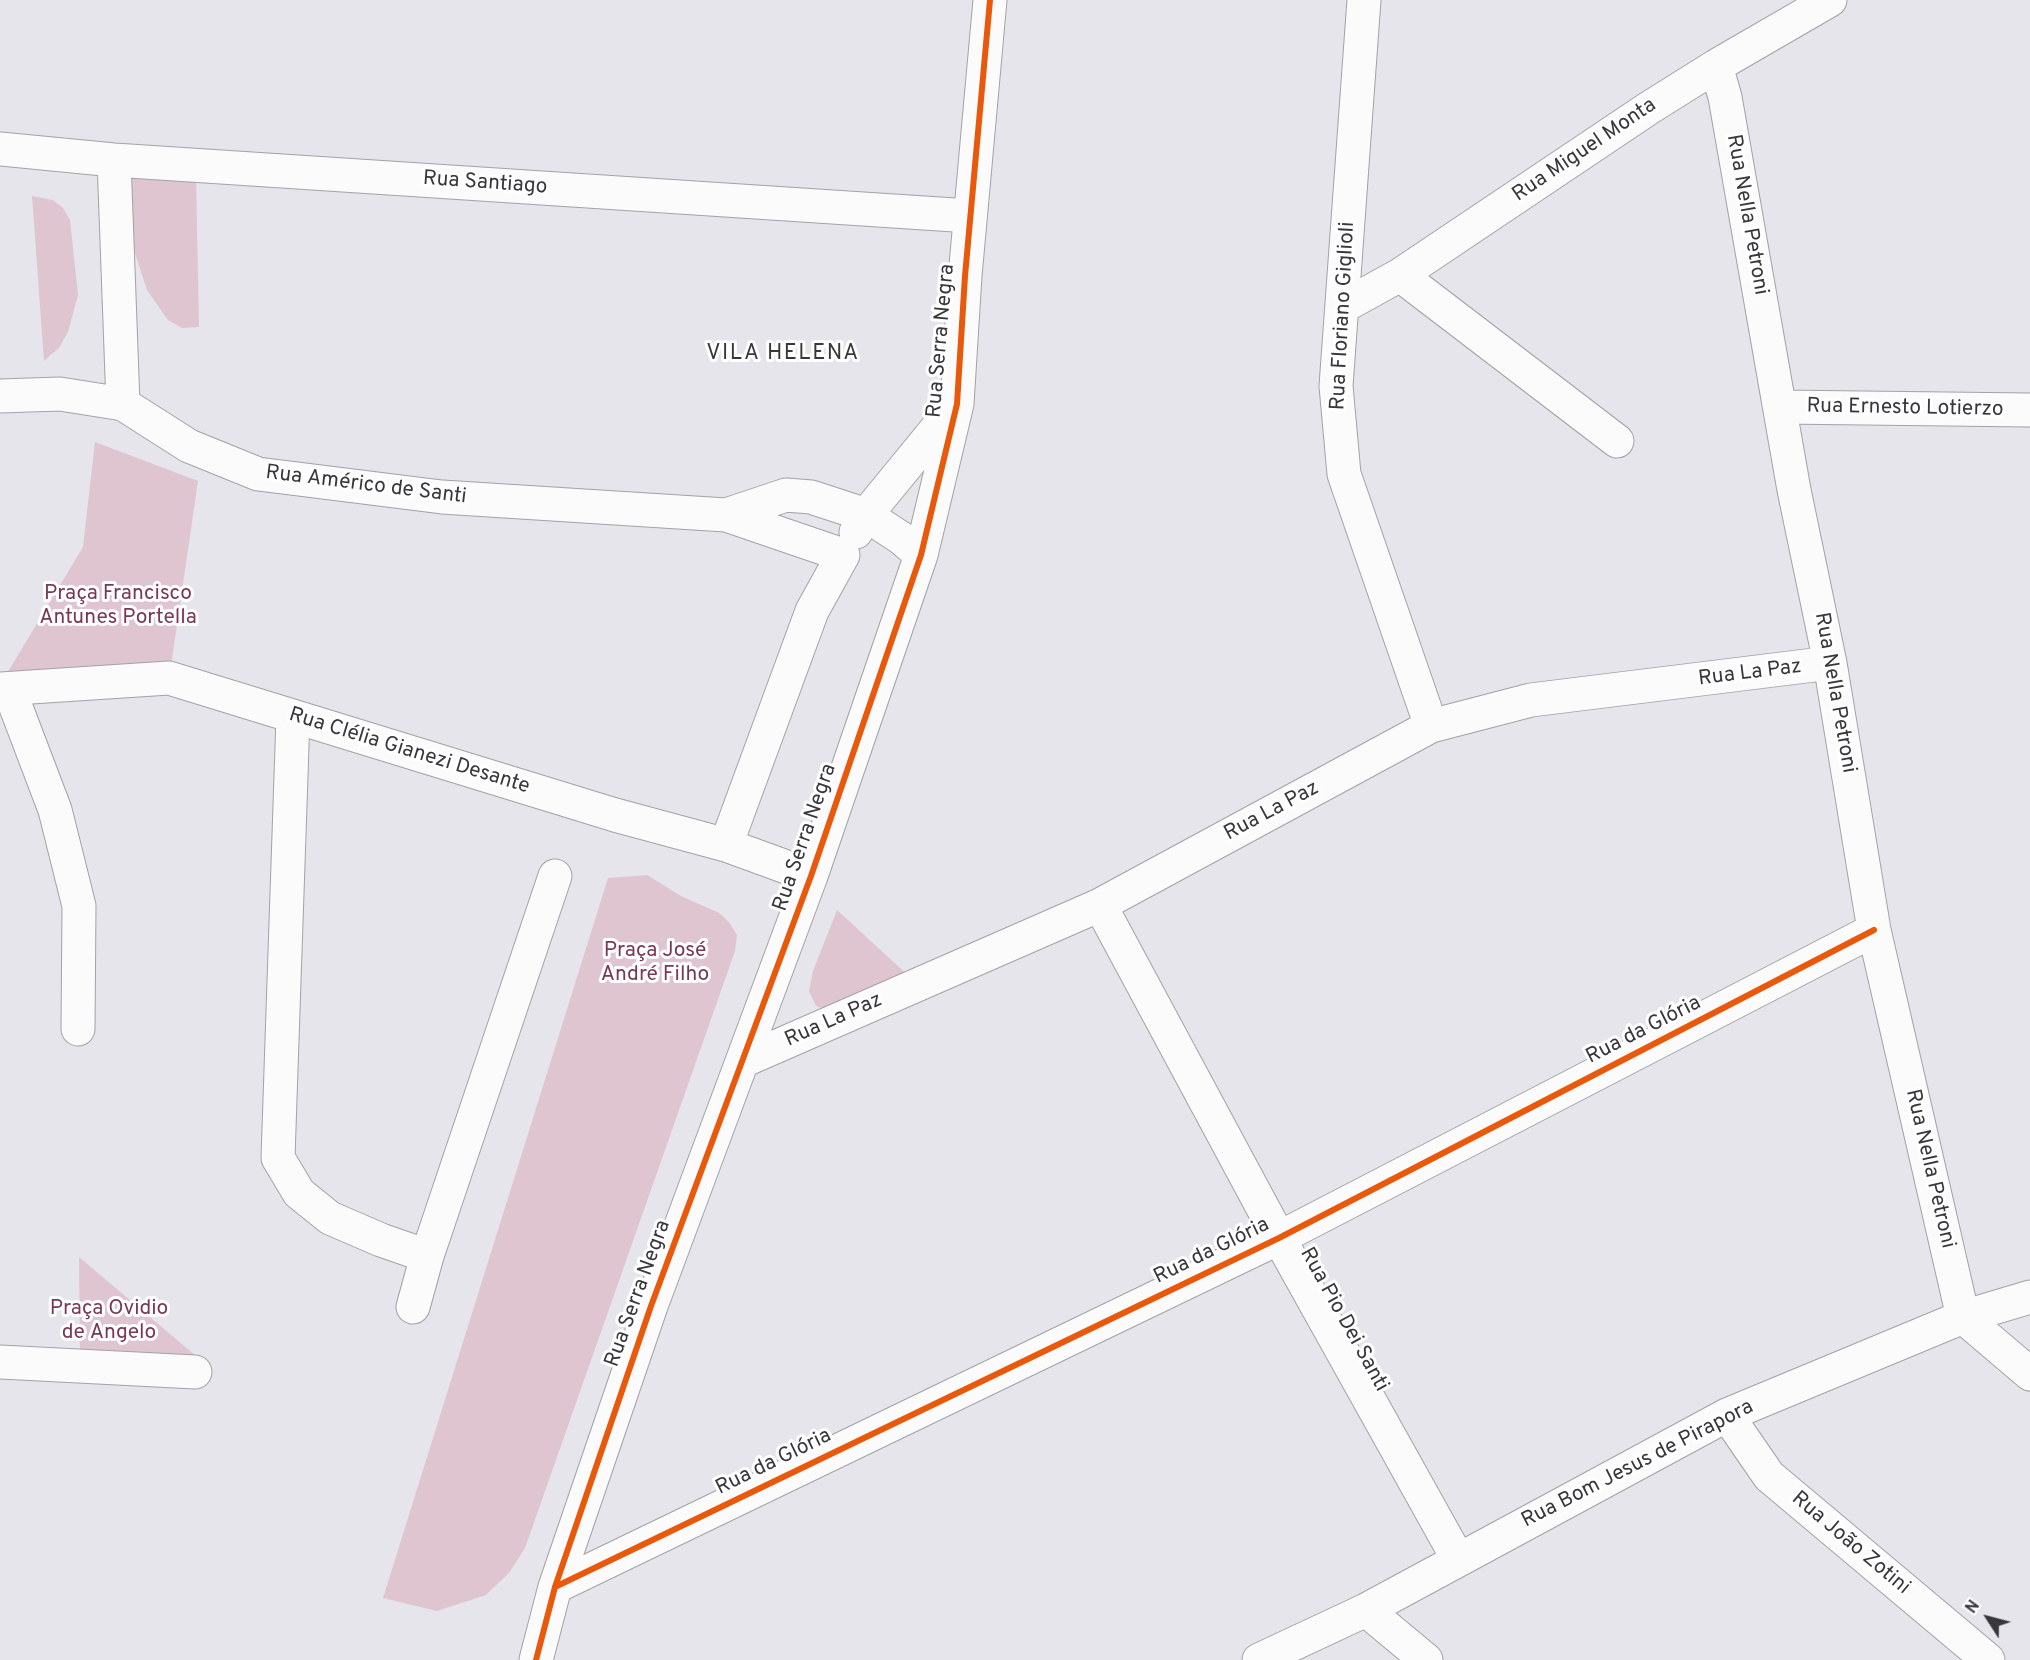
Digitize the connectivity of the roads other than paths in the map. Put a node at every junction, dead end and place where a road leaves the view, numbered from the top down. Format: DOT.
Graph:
graph roads {
  1 [pos="990,0"];
  2 [pos="1364,0"];
  3 [pos="1830,0"];
  4 [pos="1716,66"];
  5 [pos="0,149"];
  6 [pos="114,160"];
  7 [pos="970,216"];
  8 [pos="1400,275"];
  9 [pos="1342,307"];
  10 [pos="0,396"];
  11 [pos="123,404"];
  12 [pos="957,404"];
  13 [pos="1780,407"];
  14 [pos="2030,410"];
  15 [pos="1617,441"];
  16 [pos="726,515"];
  17 [pos="866,515"];
  18 [pos="843,555"];
  19 [pos="921,555"];
  20 [pos="1830,663"];
  21 [pos="5,689"];
  22 [pos="293,717"];
  23 [pos="1431,726"];
  24 [pos="726,845"];
  25 [pos="555,876"];
  26 [pos="811,876"];
  27 [pos="1100,905"];
  28 [pos="1874,930"];
  29 [pos="78,1029"];
  30 [pos="743,1061"];
  31 [pos="1279,1238"];
  32 [pos="427,1256"];
  33 [pos="2030,1297"];
  34 [pos="413,1307"];
  35 [pos="1963,1317"];
  36 [pos="0,1362"];
  37 [pos="195,1372"];
  38 [pos="2030,1374"];
  39 [pos="1727,1415"];
  40 [pos="1458,1559"];
  41 [pos="555,1587"];
  42 [pos="1366,1610"];
  43 [pos="536,1660"];
  44 [pos="1259,1660"];
  45 [pos="1426,1660"];
  46 [pos="1988,1660"];
  1 -- 7 [label="street, Rua Serra Negra"];
  2 -- 9 [label="street, Rua Floriano Giglioli"];
  3 -- 4 [label="street, Rua Miguel Monta"];
  4 -- 8 [label="street, Rua Miguel Monta"];
  4 -- 13 [label="street, Rua Nella Petroni"];
  5 -- 6 [label="street, Rua Santiago"];
  6 -- 7 [label="street, Rua Santiago"];
  6 -- 11 [label="street"];
  7 -- 12 [label="street, Rua Serra Negra"];
  8 -- 9 [label="street, Rua Miguel Monta"];
  8 -- 15 [label="street"];
  9 -- 23 [label="street, Rua Floriano Giglioli"];
  10 -- 11 [label="street"];
  11 -- 16 [label="street, Rua Américo de Santi"];
  12 -- 17 [label="street"];
  12 -- 19 [label="street, Rua Serra Negra"];
  13 -- 14 [label="street, Rua Ernesto Lotierzo"];
  13 -- 20 [label="street, Rua Nella Petroni"];
  16 -- 17 [label="street"];
  16 -- 18 [label="street"];
  17 -- 18 [label="street"];
  17 -- 19 [label="street"];
  18 -- 24 [label="street"];
  19 -- 26 [label="street, Rua Serra Negra"];
  20 -- 23 [label="street, Rua La Paz"];
  20 -- 28 [label="street, Rua Nella Petroni"];
  21 -- 22 [label="street, Rua Clélia Gianezi Desante"];
  21 -- 29 [label="street"];
  22 -- 24 [label="street, Rua Clélia Gianezi Desante"];
  22 -- 32 [label="street"];
  23 -- 27 [label="street, Rua La Paz"];
  24 -- 26 [label="street, Rua Clélia Gianezi Desante"];
  25 -- 32 [label="street"];
  26 -- 30 [label="street, Rua Serra Negra"];
  27 -- 30 [label="street, Rua La Paz"];
  27 -- 31 [label="street, Rua Pio Dei Santi"];
  28 -- 31 [label="street, Rua da Glória"];
  28 -- 35 [label="street, Rua Nella Petroni"];
  30 -- 41 [label="street, Rua Serra Negra"];
  31 -- 40 [label="street, Rua Pio Dei Santi"];
  31 -- 41 [label="street, Rua da Glória"];
  32 -- 34 [label="street"];
  33 -- 35 [label="street, Rua Bom Jesus de Pirapora"];
  35 -- 38 [label="street"];
  35 -- 39 [label="street, Rua Bom Jesus de Pirapora"];
  36 -- 37 [label="street"];
  39 -- 40 [label="street, Rua Bom Jesus de Pirapora"];
  39 -- 46 [label="street, Rua João Zotini"];
  40 -- 42 [label="street, Rua Bom Jesus de Pirapora"];
  41 -- 43 [label="street, Rua Serra Negra"];
  42 -- 44 [label="street, Rua Bom Jesus de Pirapora"];
  42 -- 45 [label="street"];
}
